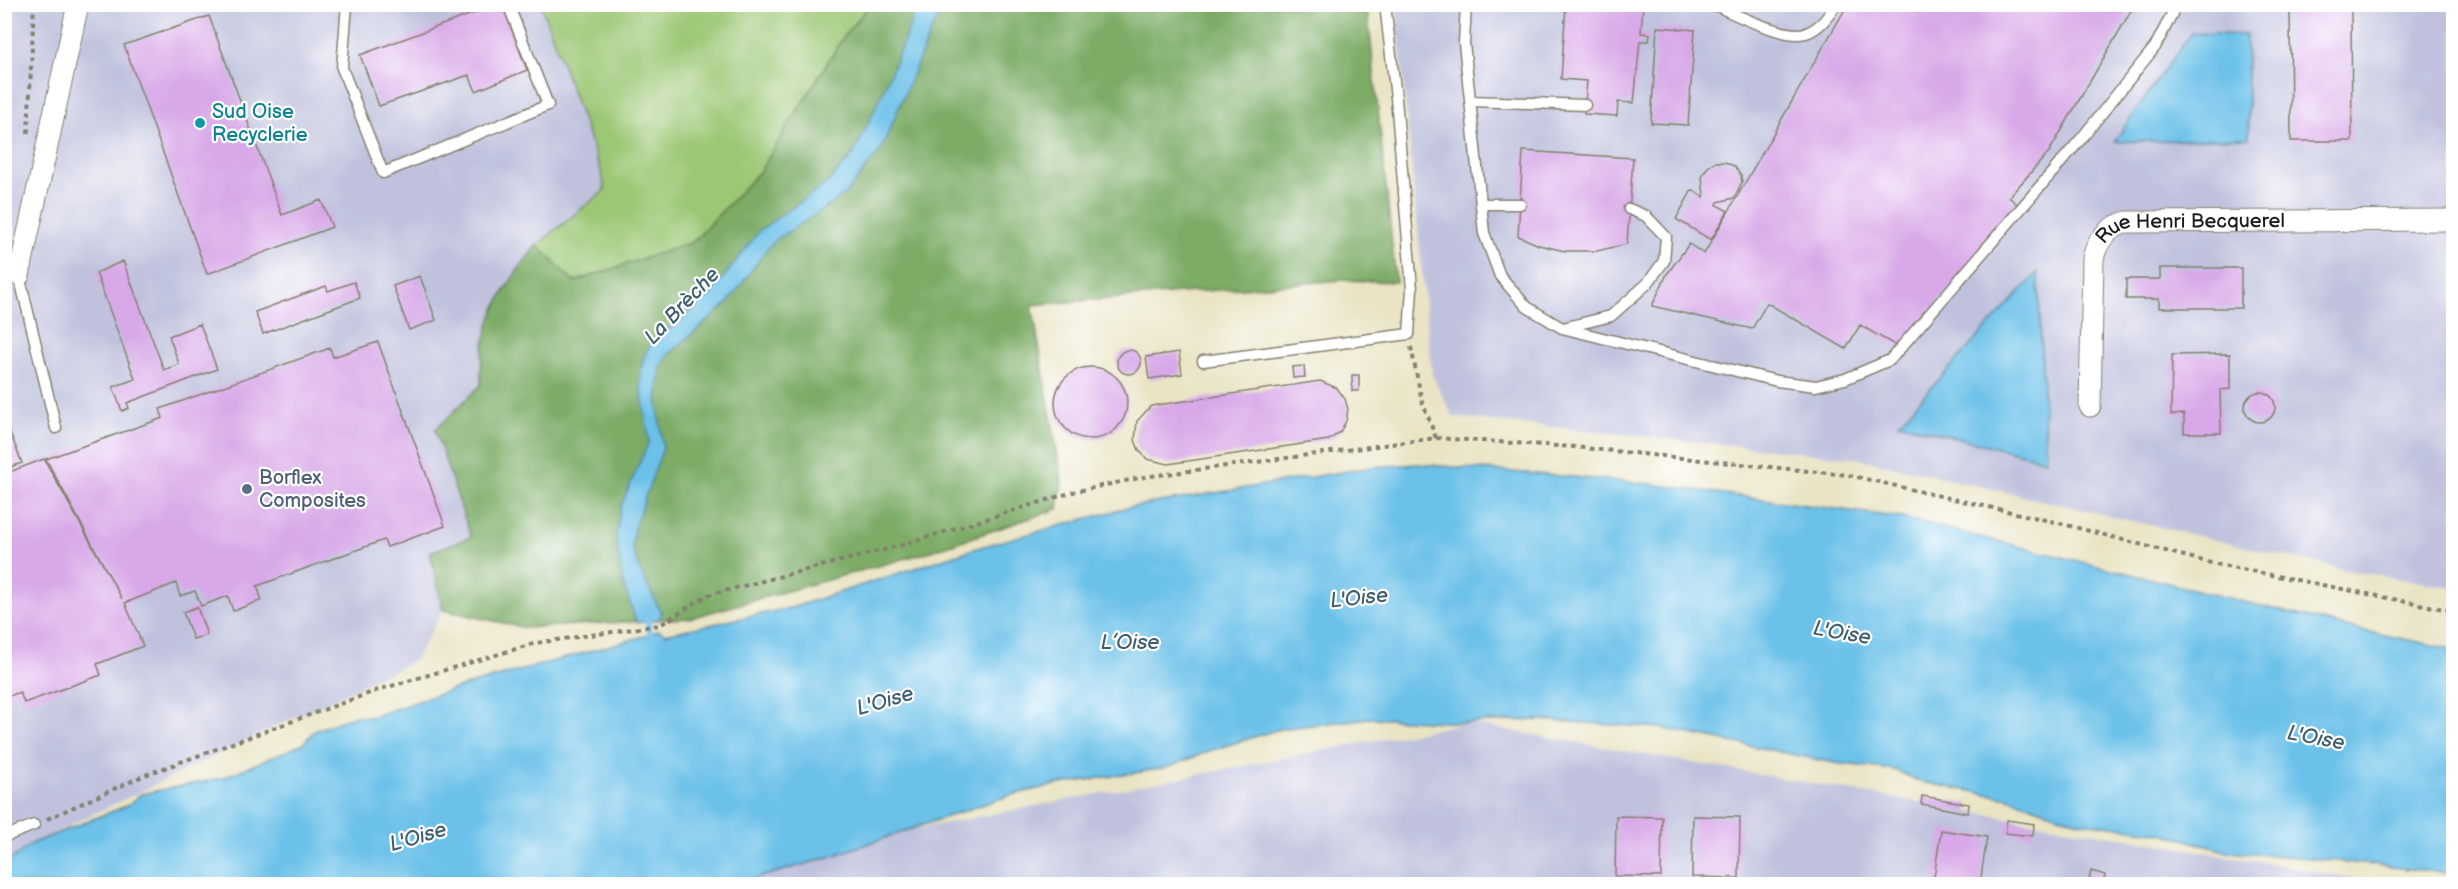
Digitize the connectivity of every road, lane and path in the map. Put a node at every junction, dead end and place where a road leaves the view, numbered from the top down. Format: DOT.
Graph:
graph roads {
  1 [pos="34,4"];
  2 [pos="78,4"];
  3 [pos="347,4"];
  4 [pos="508,4"];
  5 [pos="1385,4"];
  6 [pos="1466,4"];
  7 [pos="1713,4"];
  8 [pos="1836,4"];
  9 [pos="2170,4"];
  10 [pos="1470,101"];
  11 [pos="1585,105"];
  12 [pos="27,134"];
  13 [pos="1481,204"];
  14 [pos="1520,204"];
  15 [pos="1629,209"];
  16 [pos="2454,220"];
  17 [pos="19,275"];
  18 [pos="1562,328"];
  19 [pos="1408,334"];
  20 [pos="1203,361"];
  21 [pos="2090,406"];
  22 [pos="56,428"];
  23 [pos="1436,438"];
  24 [pos="2454,611"];
  25 [pos="34,825"];
  26 [pos="4,837"];
  1 -- 12 [label="path"];
  2 -- 17 [label="street"];
  3 -- 4 [label="lane"];
  5 -- 19 [label="lane"];
  6 -- 10 [label="lane"];
  7 -- 8 [label="lane"];
  9 -- 18 [label="lane"];
  10 -- 11 [label="lane"];
  10 -- 13 [label="lane"];
  13 -- 14 [label="lane"];
  13 -- 18 [label="lane"];
  15 -- 18 [label="lane"];
  16 -- 21 [label="street, Rue Henri Becquerel"];
  17 -- 22 [label="lane"];
  19 -- 20 [label="lane"];
  19 -- 23 [label="path"];
  23 -- 24 [label="path"];
  23 -- 25 [label="path"];
  25 -- 26 [label="lane"];
}
